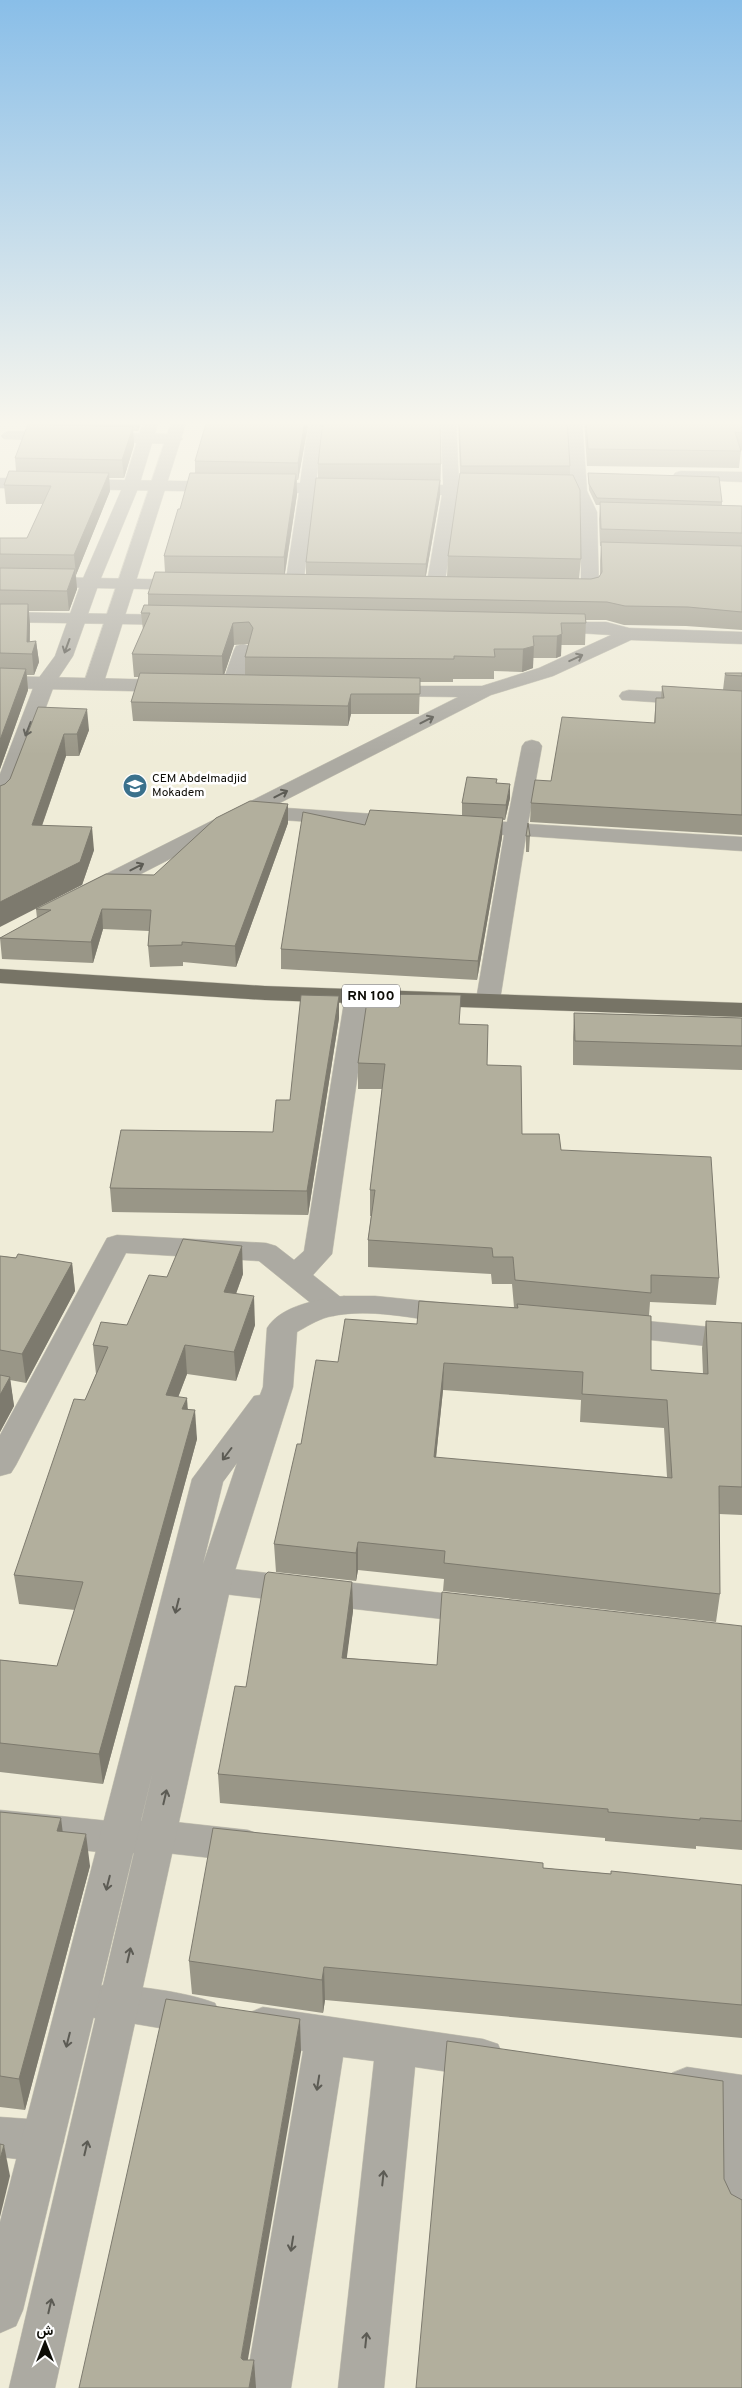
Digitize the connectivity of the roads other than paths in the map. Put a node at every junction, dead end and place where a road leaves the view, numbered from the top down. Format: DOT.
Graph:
graph roads {
  1 [pos="112,531"];
  2 [pos="145,531"];
  3 [pos="302,531"];
  4 [pos="444,531"];
  5 [pos="590,531"];
  6 [pos="590,553"];
  7 [pos="609,554"];
  8 [pos="0,581"];
  9 [pos="90,583"];
  10 [pos="125,584"];
  11 [pos="205,585"];
  12 [pos="274,586"];
  13 [pos="294,586"];
  14 [pos="313,587"];
  15 [pos="416,588"];
  16 [pos="435,588"];
  17 [pos="454,588"];
  18 [pos="551,590"];
  19 [pos="0,618"];
  20 [pos="77,618"];
  21 [pos="114,618"];
  22 [pos="201,621"];
  23 [pos="535,627"];
  24 [pos="628,634"];
  25 [pos="742,638"];
  26 [pos="242,650"];
  27 [pos="0,682"];
  28 [pos="45,683"];
  29 [pos="93,685"];
  30 [pos="192,687"];
  31 [pos="211,687"];
  32 [pos="231,687"];
  33 [pos="250,688"];
  34 [pos="367,690"];
  35 [pos="484,692"];
  36 [pos="629,696"];
  37 [pos="742,702"];
  38 [pos="532,746"];
  39 [pos="0,801"];
  40 [pos="246,812"];
  41 [pos="516,830"];
  42 [pos="742,844"];
  43 [pos="70,902"];
  44 [pos="0,976"];
  45 [pos="356,996"];
  46 [pos="488,1000"];
  47 [pos="742,1010"];
  48 [pos="295,1275"];
  49 [pos="66,1280"];
  50 [pos="95,1284"];
  51 [pos="333,1306"];
  52 [pos="485,1317"];
  53 [pos="584,1326"];
  54 [pos="742,1340"];
  55 [pos="278,1387"];
  56 [pos="0,1465"];
  57 [pos="215,1580"];
  58 [pos="508,1614"];
  59 [pos="0,1826"];
  60 [pos="157,1836"];
  61 [pos="119,1838"];
  62 [pos="286,1850"];
  63 [pos="118,2003"];
  64 [pos="77,2004"];
  65 [pos="326,2035"];
  66 [pos="396,2045"];
  67 [pos="514,2062"];
  68 [pos="652,2082"];
  69 [pos="741,2095"];
  70 [pos="0,2137"];
  71 [pos="43,2141"];
  72 [pos="742,2210"];
  73 [pos="0,2310"];
  74 [pos="32,2388"];
  75 [pos="268,2388"];
  76 [pos="361,2388"];
  1 -- 9 [label="street"];
  2 -- 10 [label="street"];
  3 -- 13 [label="street"];
  4 -- 16 [label="street"];
  5 -- 6 [label="street"];
  6 -- 7 [label="street"];
  6 -- 18 [label="street"];
  8 -- 9 [label="street"];
  9 -- 10 [label="street"];
  9 -- 20 [label="street"];
  10 -- 11 [label="street"];
  10 -- 21 [label="street"];
  12 -- 13 [label="street"];
  13 -- 14 [label="street"];
  15 -- 16 [label="street"];
  16 -- 17 [label="street"];
  19 -- 20 [label="street"];
  20 -- 21 [label="street"];
  20 -- 28 [label="street, one-way"];
  21 -- 22 [label="street"];
  21 -- 29 [label="street"];
  23 -- 24 [label="street"];
  24 -- 25 [label="street"];
  35 -- 24 [label="street, one-way"];
  26 -- 32 [label="street"];
  27 -- 28 [label="street"];
  28 -- 29 [label="street"];
  28 -- 39 [label="street, one-way"];
  29 -- 30 [label="street"];
  31 -- 32 [label="street"];
  32 -- 33 [label="street"];
  34 -- 35 [label="street"];
  40 -- 35 [label="street, one-way"];
  36 -- 37 [label="street"];
  38 -- 41 [label="street"];
  40 -- 41 [label="street"];
  43 -- 40 [label="street, one-way"];
  41 -- 42 [label="street"];
  41 -- 46 [label="street"];
  44 -- 45 [label="main road, RN 100"];
  45 -- 46 [label="main road, RN 100"];
  45 -- 48 [label="street"];
  46 -- 47 [label="main road, RN 100"];
  48 -- 50 [label="street"];
  48 -- 51 [label="street"];
  49 -- 50 [label="street"];
  50 -- 56 [label="street"];
  51 -- 52 [label="street"];
  51 -- 55 [label="street"];
  53 -- 54 [label="street"];
  55 -- 57 [label="street"];
  55 -- 61 [label="street, one-way"];
  57 -- 58 [label="street"];
  60 -- 57 [label="street, one-way"];
  59 -- 61 [label="street"];
  60 -- 61 [label="street"];
  60 -- 62 [label="street"];
  63 -- 60 [label="street, one-way"];
  61 -- 64 [label="street, one-way"];
  63 -- 64 [label="street"];
  63 -- 65 [label="street"];
  74 -- 63 [label="street, one-way"];
  64 -- 71 [label="street, one-way"];
  65 -- 66 [label="street"];
  65 -- 75 [label="street, one-way"];
  66 -- 67 [label="street"];
  76 -- 66 [label="street, one-way"];
  68 -- 69 [label="street"];
  69 -- 72 [label="street"];
  70 -- 71 [label="street"];
  71 -- 73 [label="street"];
}
